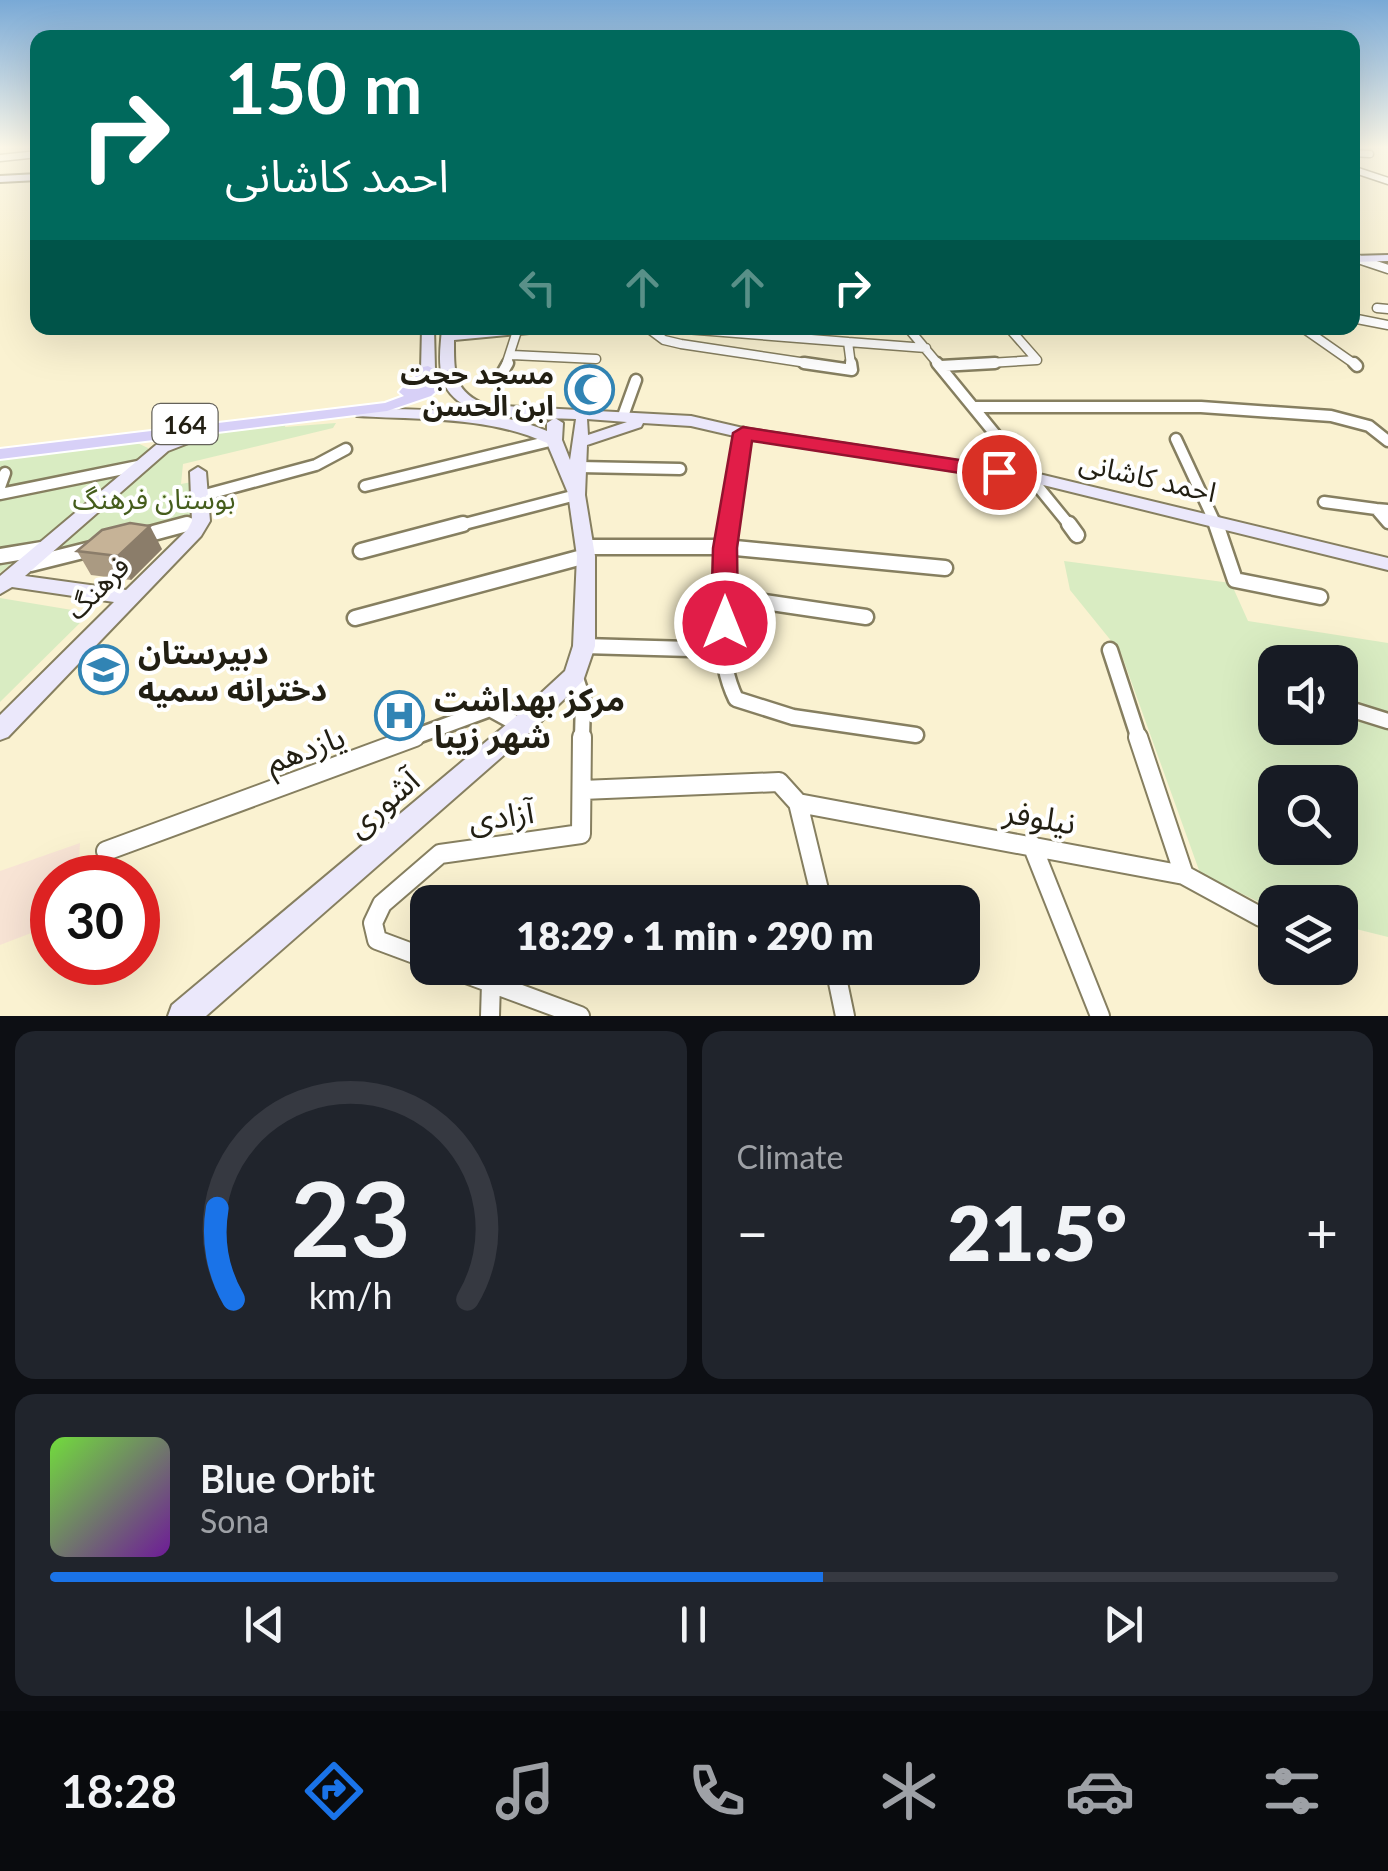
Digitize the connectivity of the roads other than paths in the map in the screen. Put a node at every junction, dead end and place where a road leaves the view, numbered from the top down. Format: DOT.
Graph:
graph roads {
  1 [pos="1388,258"];
  2 [pos="1360,259"];
  3 [pos="1360,261"];
  4 [pos="1388,269"];
  5 [pos="1360,320"];
  6 [pos="1388,325"];
  7 [pos="428,335"];
  8 [pos="451,335"];
  9 [pos="517,335"];
  10 [pos="658,335"];
  11 [pos="760,335"];
  12 [pos="914,335"];
  13 [pos="1016,335"];
  14 [pos="1311,335"];
  15 [pos="848,342"];
  16 [pos="926,348"];
  17 [pos="512,356"];
  18 [pos="596,359"];
  19 [pos="941,366"];
  20 [pos="1357,366"];
  21 [pos="428,370"];
  22 [pos="448,374"];
  23 [pos="500,377"];
  24 [pos="636,380"];
  25 [pos="364,407"];
  26 [pos="976,408"];
  27 [pos="576,417"];
  28 [pos="629,420"];
  29 [pos="222,427"];
  30 [pos="554,431"];
  31 [pos="743,433"];
  32 [pos="137,437"];
  33 [pos="1176,439"];
  34 [pos="1388,441"];
  35 [pos="579,444"];
  36 [pos="0,446"];
  37 [pos="162,448"];
  38 [pos="346,449"];
  39 [pos="0,454"];
  40 [pos="143,465"];
  41 [pos="579,467"];
  42 [pos="680,469"];
  43 [pos="198,472"];
  44 [pos="4,473"];
  45 [pos="1035,478"];
  46 [pos="364,486"];
  47 [pos="0,491"];
  48 [pos="576,495"];
  49 [pos="202,496"];
  50 [pos="1324,502"];
  51 [pos="1382,510"];
  52 [pos="1214,520"];
  53 [pos="202,521"];
  54 [pos="1388,523"];
  55 [pos="1077,535"];
  56 [pos="124,540"];
  57 [pos="105,545"];
  58 [pos="46,548"];
  59 [pos="725,548"];
  60 [pos="361,551"];
  61 [pos="584,551"];
  62 [pos="0,556"];
  63 [pos="28,564"];
  64 [pos="1388,564"];
  65 [pos="945,568"];
  66 [pos="4,584"];
  67 [pos="128,596"];
  68 [pos="724,596"];
  69 [pos="1320,597"];
  70 [pos="866,617"];
  71 [pos="355,618"];
  72 [pos="584,646"];
  73 [pos="725,650"];
  74 [pos="1110,650"];
  75 [pos="575,675"];
  76 [pos="1358,712"];
  77 [pos="1388,721"];
  78 [pos="521,726"];
  79 [pos="0,730"];
  80 [pos="916,734"];
  81 [pos="582,790"];
  82 [pos="798,802"];
  83 [pos="1032,845"];
  84 [pos="106,851"];
  85 [pos="1184,875"];
  86 [pos="818,885"];
  87 [pos="1258,915"];
  88 [pos="410,952"];
  89 [pos="491,985"];
  90 [pos="496,985"];
  91 [pos="839,985"];
  92 [pos="182,1016"];
  93 [pos="490,1016"];
  94 [pos="580,1016"];
  95 [pos="845,1016"];
  96 [pos="1100,1016"];
  1 -- 2 [label="street"];
  3 -- 4 [label="street"];
  5 -- 6 [label="street"];
  7 -- 21 [label="street"];
  8 -- 22 [label="street"];
  9 -- 17 [label="street"];
  10 -- 15 [label="street"];
  11 -- 15 [label="street"];
  12 -- 16 [label="street"];
  13 -- 19 [label="street"];
  14 -- 20 [label="street"];
  15 -- 16 [label="street"];
  16 -- 19 [label="street"];
  17 -- 18 [label="street"];
  17 -- 23 [label="street"];
  19 -- 26 [label="street"];
  21 -- 25 [label="main road"];
  22 -- 25 [label="main road"];
  22 -- 27 [label="street, احمد کاشانی"];
  24 -- 28 [label="street"];
  25 -- 29 [label="main road, 164"];
  25 -- 30 [label="street, احمد کاشانی / 164"];
  25 -- 36 [label="main road, 164"];
  26 -- 34 [label="street"];
  26 -- 45 [label="street"];
  27 -- 28 [label="street, احمد کاشانی"];
  27 -- 30 [label="street, احمد کاشانی"];
  27 -- 35 [label="street"];
  28 -- 31 [label="street, احمد کاشانی"];
  28 -- 35 [label="street"];
  29 -- 32 [label="main road, 164"];
  29 -- 37 [label="street"];
  30 -- 46 [label="street"];
  30 -- 48 [label="street"];
  31 -- 45 [label="street, احمد کاشانی"];
  31 -- 59 [label="street"];
  32 -- 37 [label="street"];
  32 -- 39 [label="main road, 164"];
  33 -- 52 [label="street"];
  35 -- 41 [label="street"];
  37 -- 40 [label="street"];
  38 -- 49 [label="street"];
  40 -- 47 [label="street"];
  40 -- 58 [label="street"];
  41 -- 42 [label="street"];
  41 -- 48 [label="street"];
  43 -- 49 [label="street"];
  44 -- 47 [label="street"];
  45 -- 52 [label="street, احمد کاشانی"];
  45 -- 55 [label="street"];
  48 -- 60 [label="street"];
  48 -- 61 [label="street, آشوری"];
  49 -- 53 [label="street"];
  50 -- 51 [label="street"];
  51 -- 54 [label="street"];
  52 -- 64 [label="street, احمد کاشانی"];
  52 -- 69 [label="street"];
  53 -- 56 [label="street"];
  53 -- 67 [label="street, فرهنگ"];
  57 -- 63 [label="street"];
  58 -- 62 [label="street"];
  58 -- 63 [label="street"];
  59 -- 61 [label="street"];
  59 -- 65 [label="street"];
  59 -- 68 [label="street"];
  61 -- 71 [label="street"];
  61 -- 72 [label="street, آشوری"];
  63 -- 66 [label="street"];
  66 -- 67 [label="street"];
  67 -- 79 [label="street, فرهنگ"];
  68 -- 70 [label="street"];
  68 -- 73 [label="street"];
  72 -- 73 [label="street"];
  72 -- 75 [label="street, آشوری"];
  73 -- 80 [label="street"];
  74 -- 85 [label="street"];
  75 -- 78 [label="street, آشوری"];
  75 -- 81 [label="street, آزادی"];
  76 -- 77 [label="street"];
  78 -- 84 [label="street, یازدهم"];
  78 -- 92 [label="street, آشوری"];
  81 -- 82 [label="street, نیلوفر"];
  81 -- 88 [label="street, آزادی"];
  82 -- 83 [label="street, نیلوفر"];
  82 -- 86 [label="street"];
  83 -- 85 [label="street, نیلوفر"];
  83 -- 96 [label="street"];
  85 -- 87 [label="street, نیلوفر"];
  89 -- 93 [label="street"];
  90 -- 94 [label="street"];
  91 -- 95 [label="street"];
}
